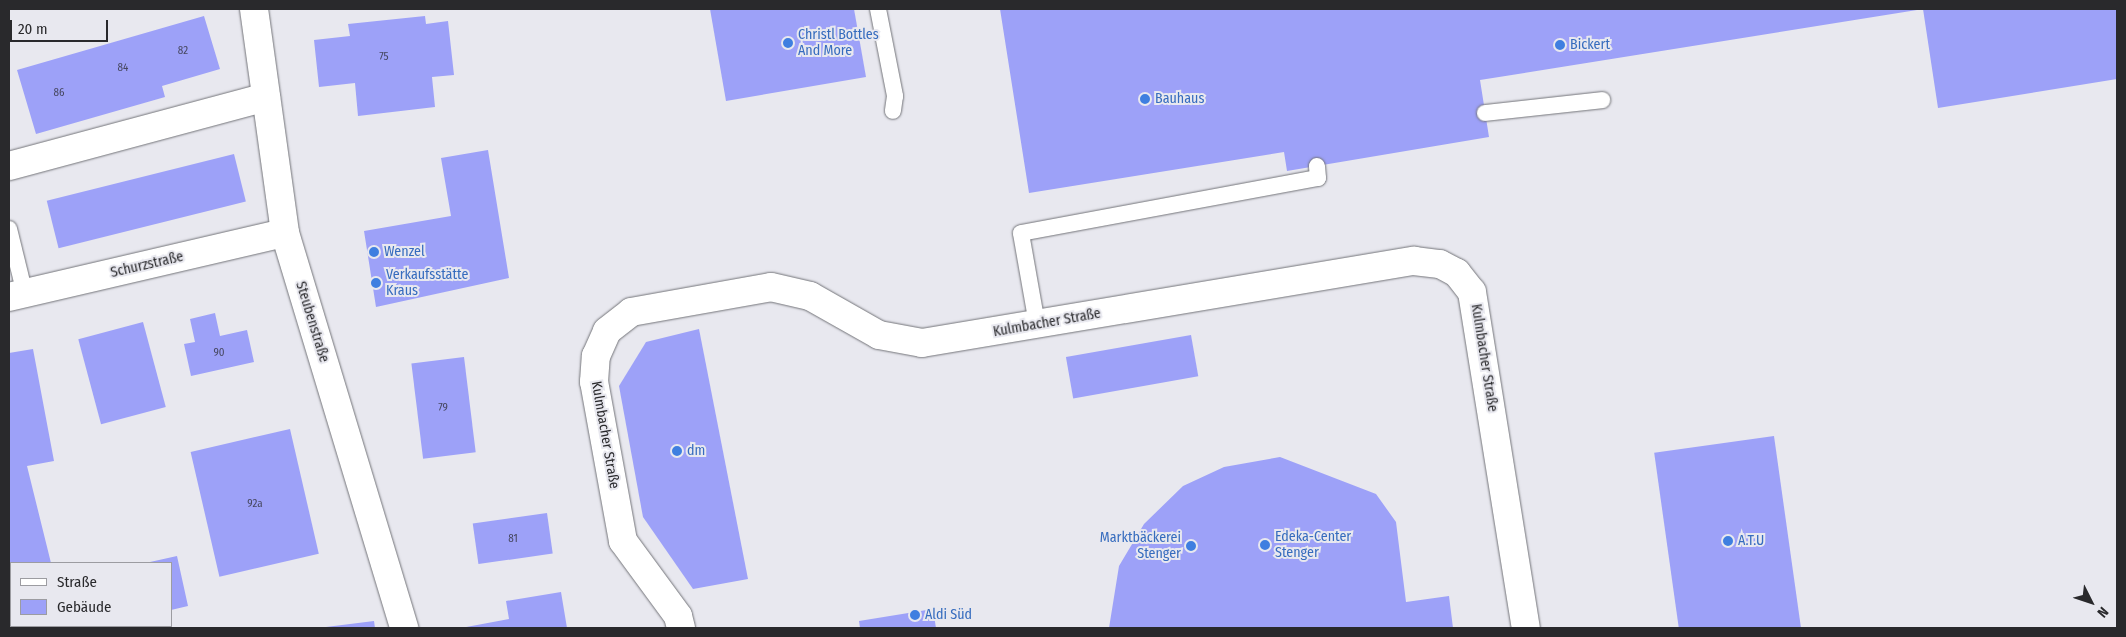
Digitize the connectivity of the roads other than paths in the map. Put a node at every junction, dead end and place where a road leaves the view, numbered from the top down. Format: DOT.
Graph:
graph roads {
  1 [pos="254,9"];
  2 [pos="878,9"];
  3 [pos="266,97"];
  4 [pos="1602,100"];
  5 [pos="893,111"];
  6 [pos="1485,113"];
  7 [pos="9,166"];
  8 [pos="1317,166"];
  9 [pos="9,229"];
  10 [pos="284,233"];
  11 [pos="17,295"];
  12 [pos="1037,324"];
  13 [pos="404,628"];
  14 [pos="681,628"];
  15 [pos="1526,628"];
  1 -- 3 [label="street, Steubenstraße"];
  2 -- 5 [label="lane"];
  3 -- 7 [label="street"];
  3 -- 10 [label="street, Steubenstraße"];
  4 -- 6 [label="lane"];
  8 -- 12 [label="lane"];
  9 -- 11 [label="lane"];
  10 -- 11 [label="street, Schurzstraße"];
  10 -- 13 [label="street, Steubenstraße"];
  12 -- 14 [label="street, Kulmbacher Straße"];
  12 -- 15 [label="street, Kulmbacher Straße"];
}
